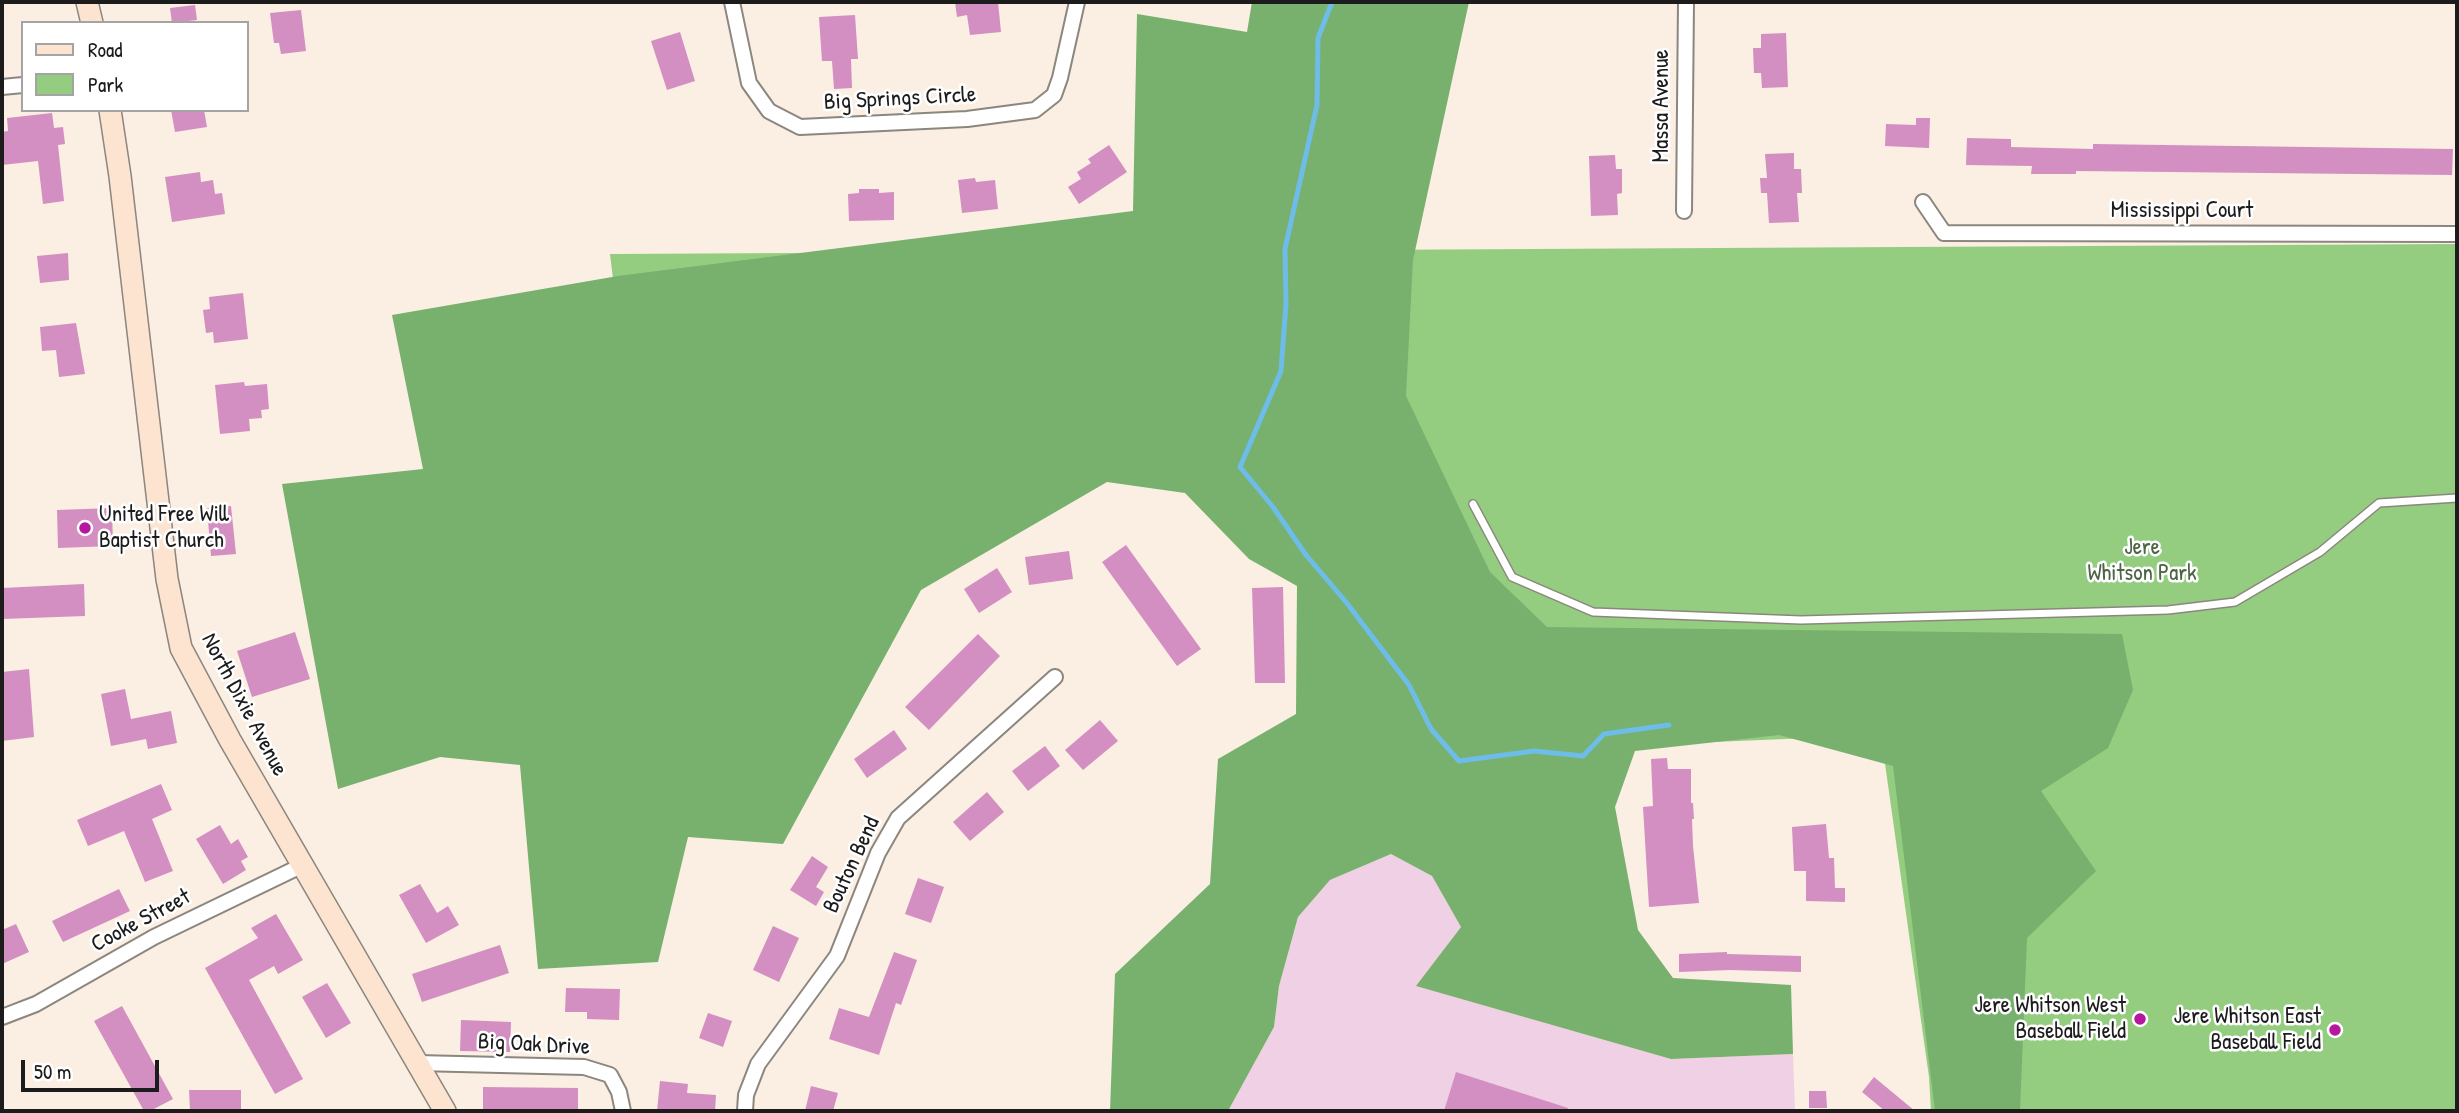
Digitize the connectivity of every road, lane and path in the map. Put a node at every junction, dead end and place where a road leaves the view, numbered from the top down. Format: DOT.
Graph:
graph roads {
  1 [pos="87,2"];
  2 [pos="732,2"];
  3 [pos="1077,2"];
  4 [pos="1686,2"];
  5 [pos="92,21"];
  6 [pos="21,85"];
  7 [pos="2,87"];
  8 [pos="110,112"];
  9 [pos="1923,202"];
  10 [pos="1684,211"];
  11 [pos="2457,234"];
  12 [pos="2457,498"];
  13 [pos="1473,504"];
  14 [pos="1055,677"];
  15 [pos="303,865"];
  16 [pos="2,1017"];
  17 [pos="417,1063"];
  18 [pos="445,1111"];
  19 [pos="623,1111"];
  20 [pos="745,1111"];
  1 -- 5 [label="street"];
  2 -- 3 [label="street, Big Springs Circle"];
  4 -- 10 [label="street, Massa Avenue"];
  6 -- 7 [label="street"];
  8 -- 15 [label="street, North Dixie Avenue"];
  9 -- 11 [label="street, Mississippi Court"];
  12 -- 13 [label="lane"];
  14 -- 20 [label="street, Bouton Bend"];
  15 -- 16 [label="street, Cooke Street"];
  15 -- 17 [label="street, North Dixie Avenue"];
  17 -- 18 [label="street, North Dixie Avenue"];
  17 -- 19 [label="street, Big Oak Drive"];
}
